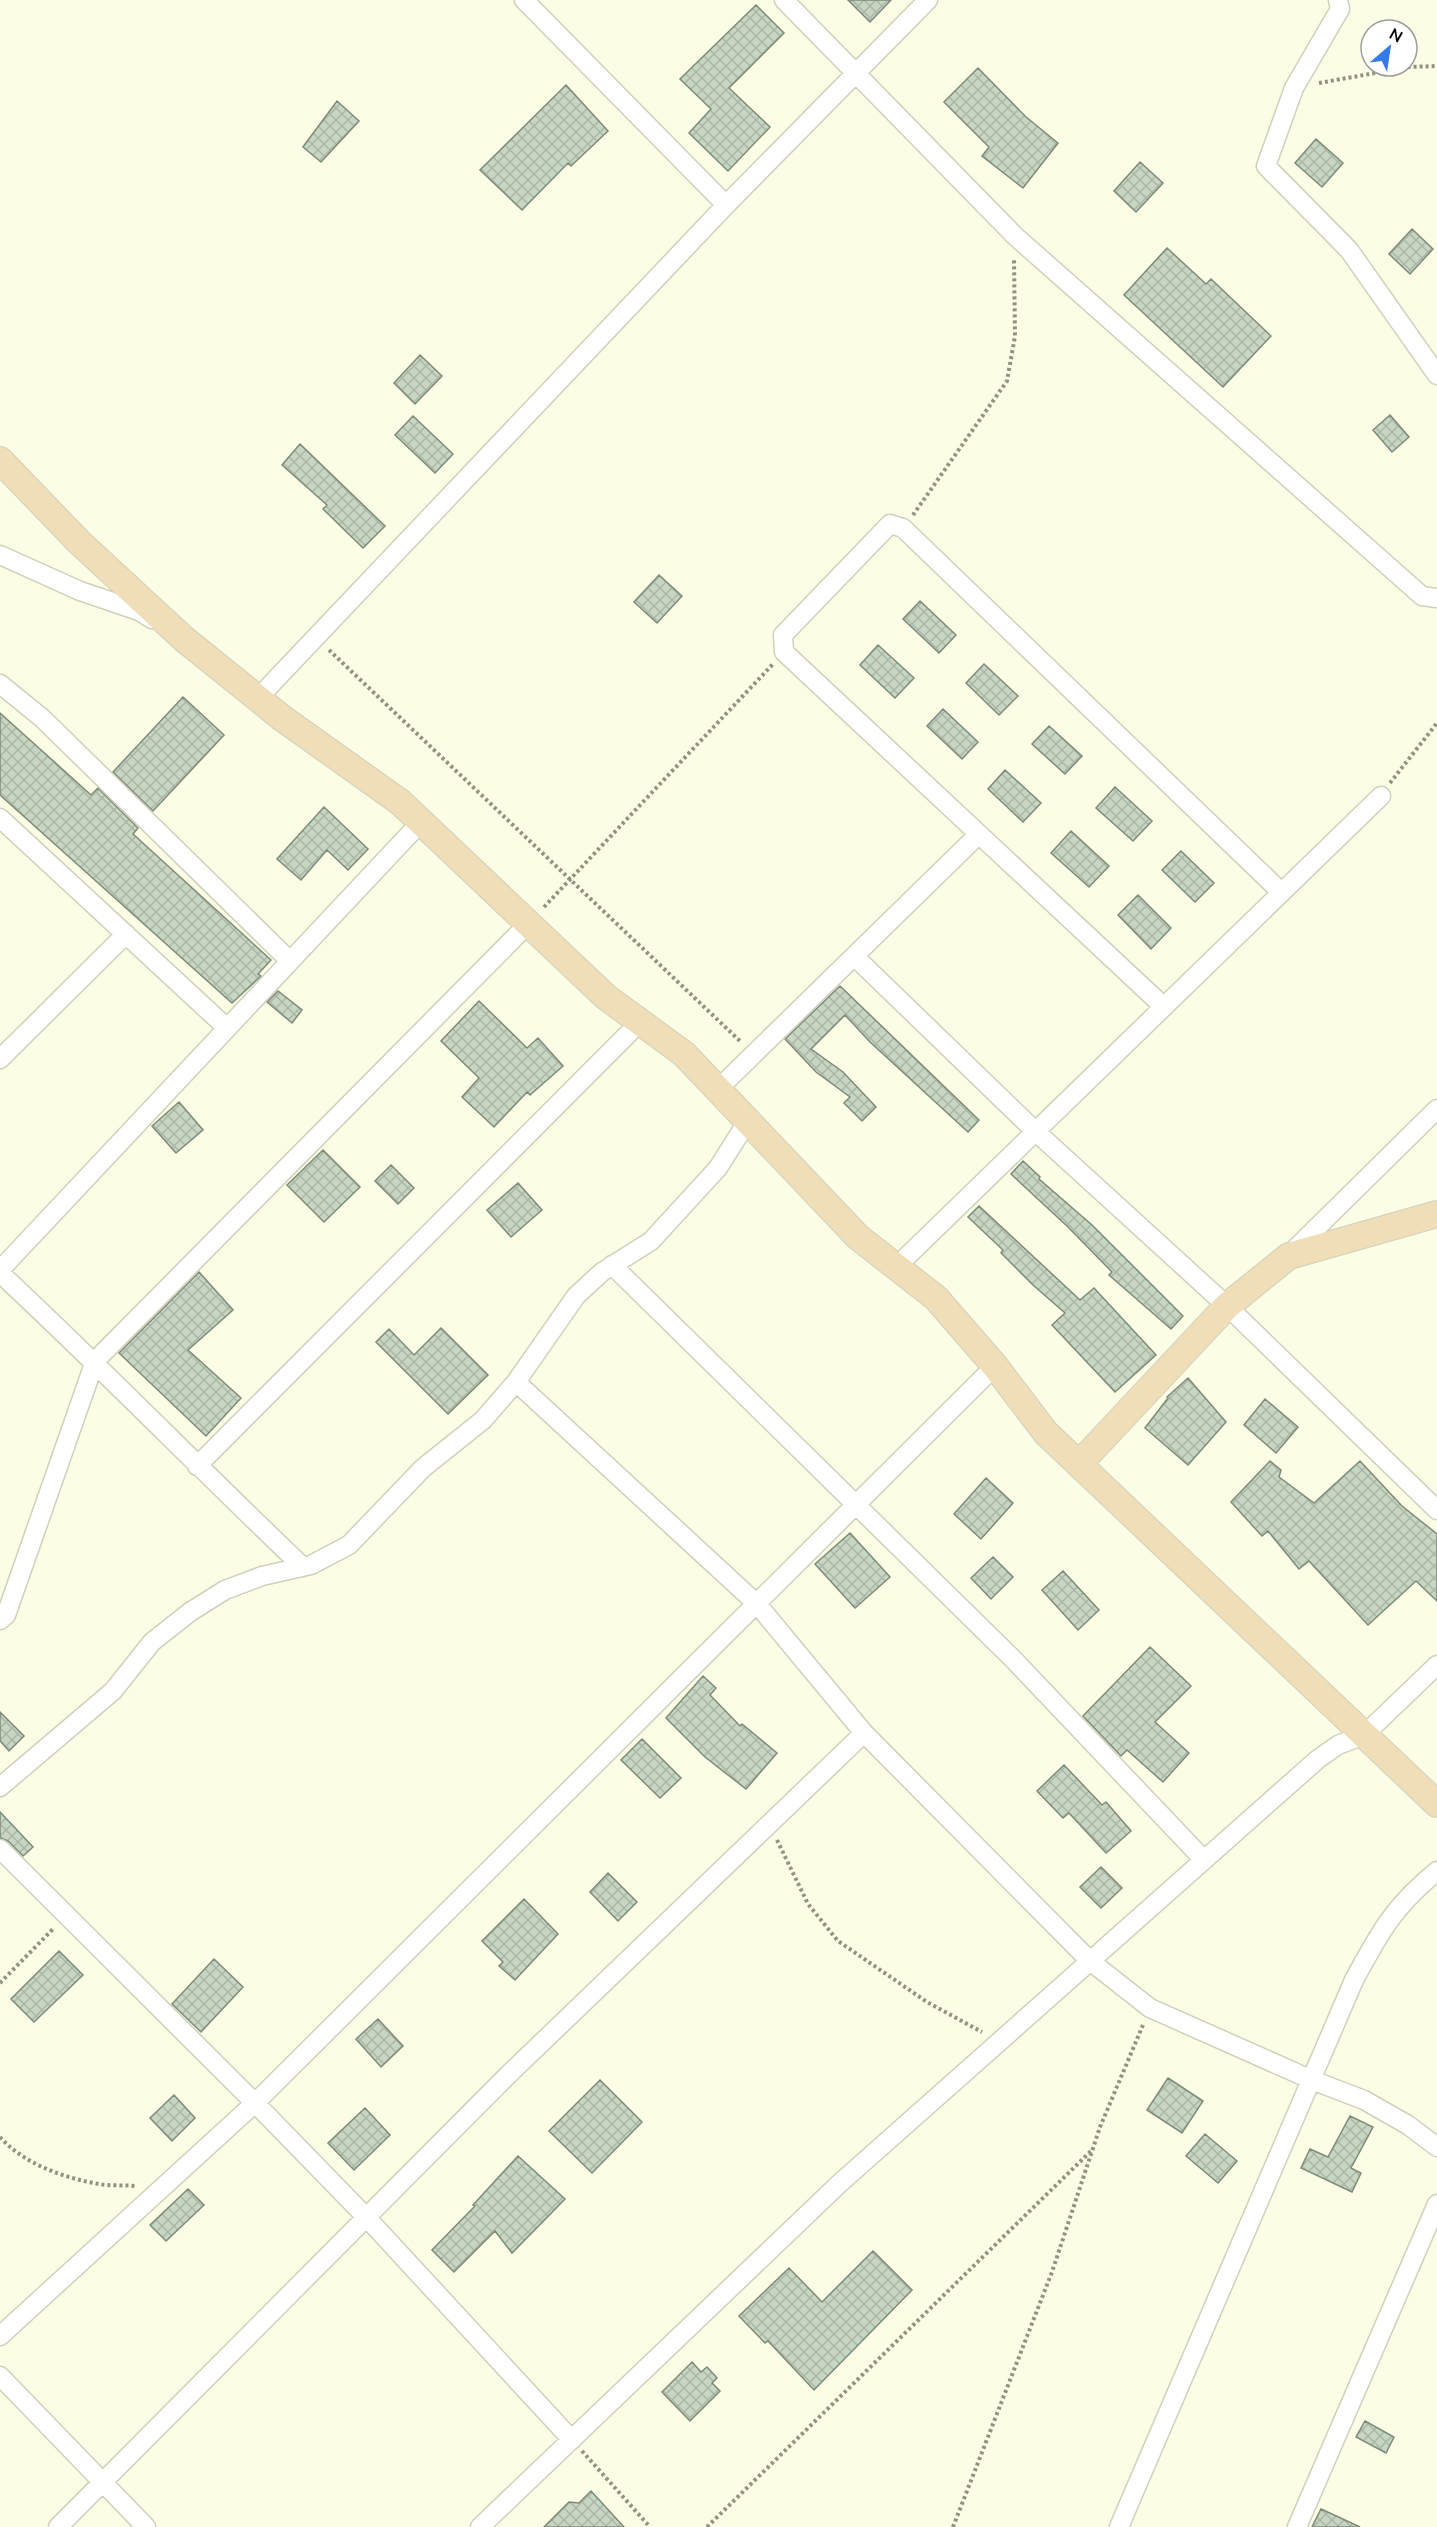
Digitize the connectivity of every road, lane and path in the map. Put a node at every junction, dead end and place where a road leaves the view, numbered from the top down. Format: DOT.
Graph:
graph roads {
  1 [pos="524,0"];
  2 [pos="784,0"];
  3 [pos="928,0"];
  4 [pos="1338,0"];
  5 [pos="1437,66"];
  6 [pos="857,75"];
  7 [pos="1294,88"];
  8 [pos="726,205"];
  9 [pos="1015,236"];
  10 [pos="1437,375"];
  11 [pos="0,460"];
  12 [pos="903,528"];
  13 [pos="0,555"];
  14 [pos="1437,598"];
  15 [pos="316,637"];
  16 [pos="184,639"];
  17 [pos="784,652"];
  18 [pos="0,684"];
  19 [pos="258,698"];
  20 [pos="1437,723"];
  21 [pos="1381,796"];
  22 [pos="1,820"];
  23 [pos="421,822"];
  24 [pos="979,834"];
  25 [pos="570,879"];
  26 [pos="1281,892"];
  27 [pos="529,923"];
  28 [pos="126,934"];
  29 [pos="854,956"];
  30 [pos="291,961"];
  31 [pos="1163,1006"];
  32 [pos="640,1022"];
  33 [pos="227,1028"];
  34 [pos="753,1054"];
  35 [pos="0,1059"];
  36 [pos="717,1090"];
  37 [pos="1437,1109"];
  38 [pos="747,1122"];
  39 [pos="1034,1131"];
  40 [pos="1437,1214"];
  41 [pos="1289,1256"];
  42 [pos="612,1265"];
  43 [pos="896,1267"];
  44 [pos="0,1272"];
  45 [pos="1227,1306"];
  46 [pos="95,1361"];
  47 [pos="995,1366"];
  48 [pos="516,1382"];
  49 [pos="1079,1464"];
  50 [pos="197,1466"];
  51 [pos="856,1505"];
  52 [pos="1437,1510"];
  53 [pos="303,1567"];
  54 [pos="757,1604"];
  55 [pos="0,1620"];
  56 [pos="1437,1665"];
  57 [pos="864,1733"];
  58 [pos="1364,1735"];
  59 [pos="0,1787"];
  60 [pos="1437,1804"];
  61 [pos="771,1822"];
  62 [pos="0,1849"];
  63 [pos="1204,1860"];
  64 [pos="1437,1871"];
  65 [pos="67,1915"];
  66 [pos="1090,1962"];
  67 [pos="0,1983"];
  68 [pos="1150,2008"];
  69 [pos="1000,2041"];
  70 [pos="1312,2080"];
  71 [pos="255,2103"];
  72 [pos="0,2137"];
  73 [pos="1437,2147"];
  74 [pos="1093,2150"];
  75 [pos="157,2192"];
  76 [pos="1437,2204"];
  77 [pos="367,2218"];
  78 [pos="0,2336"];
  79 [pos="0,2376"];
  80 [pos="572,2440"];
  81 [pos="103,2482"];
  82 [pos="58,2527"];
  83 [pos="146,2527"];
  84 [pos="480,2527"];
  85 [pos="650,2527"];
  86 [pos="707,2527"];
  87 [pos="953,2527"];
  88 [pos="1119,2527"];
  89 [pos="1297,2527"];
  1 -- 8 [label="street"];
  2 -- 6 [label="street"];
  3 -- 6 [label="street"];
  4 -- 7 [label="street"];
  5 -- 7 [label="path"];
  6 -- 8 [label="street"];
  6 -- 9 [label="street"];
  7 -- 10 [label="street"];
  8 -- 15 [label="street"];
  9 -- 12 [label="path"];
  9 -- 14 [label="street"];
  11 -- 16 [label="main road"];
  12 -- 17 [label="street"];
  12 -- 26 [label="street"];
  13 -- 16 [label="street"];
  15 -- 19 [label="street"];
  15 -- 25 [label="path"];
  16 -- 19 [label="main road"];
  17 -- 24 [label="street"];
  17 -- 25 [label="path"];
  18 -- 30 [label="street"];
  19 -- 23 [label="main road"];
  20 -- 21 [label="path"];
  21 -- 26 [label="street"];
  22 -- 28 [label="street"];
  23 -- 27 [label="main road"];
  23 -- 30 [label="street"];
  24 -- 29 [label="street"];
  24 -- 31 [label="street"];
  25 -- 27 [label="path"];
  25 -- 34 [label="path"];
  26 -- 31 [label="street"];
  27 -- 32 [label="main road"];
  27 -- 46 [label="street"];
  28 -- 33 [label="street"];
  28 -- 35 [label="street"];
  29 -- 34 [label="street"];
  29 -- 39 [label="street"];
  30 -- 33 [label="street"];
  31 -- 39 [label="street"];
  32 -- 36 [label="main road"];
  32 -- 50 [label="street"];
  33 -- 44 [label="street"];
  34 -- 36 [label="street"];
  36 -- 38 [label="main road"];
  37 -- 41 [label="street"];
  38 -- 42 [label="street"];
  38 -- 43 [label="main road"];
  39 -- 43 [label="street"];
  39 -- 45 [label="street"];
  40 -- 41 [label="main road"];
  41 -- 45 [label="main road"];
  42 -- 48 [label="street"];
  42 -- 51 [label="street"];
  43 -- 47 [label="main road"];
  44 -- 46 [label="street"];
  45 -- 49 [label="main road"];
  45 -- 52 [label="street"];
  46 -- 50 [label="street"];
  46 -- 55 [label="street"];
  47 -- 49 [label="main road"];
  47 -- 51 [label="street"];
  48 -- 53 [label="street"];
  48 -- 54 [label="street"];
  49 -- 58 [label="main road"];
  50 -- 53 [label="street"];
  51 -- 54 [label="street"];
  51 -- 63 [label="street"];
  53 -- 59 [label="street"];
  54 -- 57 [label="street"];
  54 -- 71 [label="street"];
  56 -- 58 [label="street"];
  57 -- 61 [label="street"];
  57 -- 66 [label="street"];
  58 -- 60 [label="main road"];
  58 -- 63 [label="street"];
  61 -- 69 [label="path"];
  61 -- 77 [label="street"];
  62 -- 65 [label="street"];
  63 -- 66 [label="street"];
  64 -- 70 [label="street"];
  65 -- 67 [label="path"];
  65 -- 71 [label="street"];
  66 -- 68 [label="street"];
  66 -- 69 [label="street"];
  68 -- 70 [label="street"];
  68 -- 74 [label="path"];
  69 -- 80 [label="street"];
  70 -- 73 [label="street"];
  70 -- 88 [label="street"];
  71 -- 75 [label="street"];
  71 -- 77 [label="street"];
  72 -- 75 [label="path"];
  74 -- 86 [label="path"];
  74 -- 87 [label="path"];
  75 -- 78 [label="street"];
  76 -- 89 [label="street"];
  77 -- 80 [label="street"];
  77 -- 81 [label="street"];
  79 -- 81 [label="street"];
  80 -- 84 [label="street"];
  80 -- 85 [label="path"];
  81 -- 82 [label="street"];
  81 -- 83 [label="street"];
}
